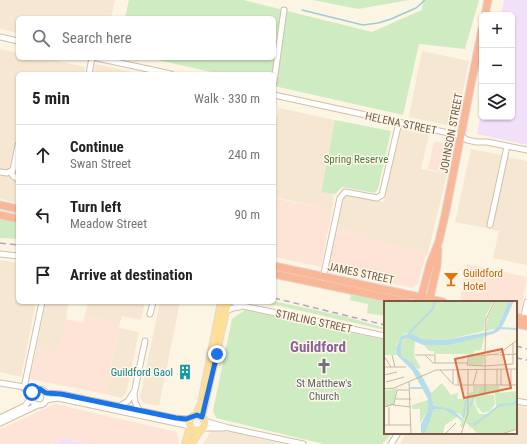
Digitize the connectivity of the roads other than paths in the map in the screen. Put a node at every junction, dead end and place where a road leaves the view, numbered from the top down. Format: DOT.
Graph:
graph roads {
  1 [pos="488,0"];
  2 [pos="284,10"];
  3 [pos="486,12"];
  4 [pos="0,37"];
  5 [pos="16,41"];
  6 [pos="479,44"];
  7 [pos="92,60"];
  8 [pos="106,60"];
  9 [pos="141,68"];
  10 [pos="89,72"];
  11 [pos="140,72"];
  12 [pos="161,72"];
  13 [pos="275,72"];
  14 [pos="276,96"];
  15 [pos="398,122"];
  16 [pos="461,136"];
  17 [pos="507,146"];
  18 [pos="527,150"];
  19 [pos="16,153"];
  20 [pos="0,172"];
  21 [pos="11,172"];
  22 [pos="16,177"];
  23 [pos="0,205"];
  24 [pos="16,209"];
  25 [pos="0,215"];
  26 [pos="16,218"];
  27 [pos="490,225"];
  28 [pos="439,241"];
  29 [pos="0,254"];
  30 [pos="16,256"];
  31 [pos="276,266"];
  32 [pos="276,274"];
  33 [pos="323,277"];
  34 [pos="322,285"];
  35 [pos="421,300"];
  36 [pos="402,301"];
  37 [pos="429,301"];
  38 [pos="527,302"];
  39 [pos="42,304"];
  40 [pos="152,304"];
  41 [pos="221,304"];
  42 [pos="228,304"];
  43 [pos="238,304"];
  44 [pos="243,306"];
  45 [pos="226,311"];
  46 [pos="150,314"];
  47 [pos="522,322"];
  48 [pos="384,336"];
  49 [pos="145,341"];
  50 [pos="0,383"];
  51 [pos="24,388"];
  52 [pos="135,388"];
  53 [pos="37,389"];
  54 [pos="46,393"];
  55 [pos="31,396"];
  56 [pos="46,400"];
  57 [pos="517,401"];
  58 [pos="527,403"];
  59 [pos="38,405"];
  60 [pos="120,406"];
  61 [pos="139,410"];
  62 [pos="0,418"];
  63 [pos="198,418"];
  64 [pos="0,423"];
  65 [pos="190,427"];
  66 [pos="229,428"];
  67 [pos="201,430"];
  68 [pos="397,434"];
  69 [pos="185,444"];
  70 [pos="191,444"];
  71 [pos="303,444"];
  72 [pos="391,444"];
  1 -- 3 [label="highway"];
  2 -- 13 [label="street"];
  4 -- 5 [label="street"];
  6 -- 16 [label="highway, JOHNSON STREET"];
  7 -- 10 [label="street"];
  8 -- 9 [label="street"];
  9 -- 11 [label="street"];
  9 -- 12 [label="street"];
  14 -- 15 [label="street, HELENA STREET"];
  15 -- 16 [label="street, HELENA STREET"];
  15 -- 33 [label="street"];
  16 -- 17 [label="street, HELENA STREET"];
  16 -- 28 [label="highway, JOHNSON STREET"];
  17 -- 18 [label="street, HELENA STREET"];
  17 -- 27 [label="street"];
  19 -- 21 [label="street"];
  20 -- 21 [label="street"];
  21 -- 22 [label="street"];
  23 -- 24 [label="highway"];
  25 -- 26 [label="highway"];
  28 -- 35 [label="highway, JOHNSON STREET"];
  28 -- 37 [label="highway, JOHNSON STREET"];
  29 -- 30 [label="street"];
  31 -- 33 [label="highway, JAMES STREET"];
  32 -- 34 [label="highway, JAMES STREET"];
  33 -- 34 [label="street"];
  33 -- 35 [label="highway, JAMES STREET"];
  34 -- 36 [label="highway, JAMES STREET"];
  35 -- 37 [label="highway, JAMES STREET"];
  38 -- 47 [label="street"];
  39 -- 51 [label="street"];
  40 -- 46 [label="street"];
  41 -- 63 [label="main road"];
  42 -- 45 [label="main road"];
  43 -- 44 [label="street, STIRLING STREET"];
  44 -- 45 [label="street, STIRLING STREET"];
  44 -- 48 [label="street, STIRLING STREET"];
  45 -- 63 [label="main road"];
  49 -- 52 [label="street"];
  50 -- 51 [label="street"];
  51 -- 53 [label="street"];
  51 -- 55 [label="street"];
  52 -- 60 [label="street"];
  52 -- 61 [label="street"];
  53 -- 54 [label="street"];
  53 -- 55 [label="street"];
  54 -- 56 [label="street"];
  54 -- 60 [label="street"];
  55 -- 59 [label="street"];
  55 -- 62 [label="street"];
  56 -- 59 [label="street"];
  56 -- 65 [label="street"];
  57 -- 58 [label="street"];
  59 -- 64 [label="street"];
  60 -- 61 [label="street"];
  61 -- 63 [label="street"];
  63 -- 65 [label="main road"];
  63 -- 66 [label="street"];
  63 -- 67 [label="main road"];
  65 -- 67 [label="main road"];
  65 -- 69 [label="main road"];
  66 -- 67 [label="street"];
  66 -- 71 [label="street"];
  67 -- 70 [label="main road"];
  68 -- 72 [label="street"];
}
